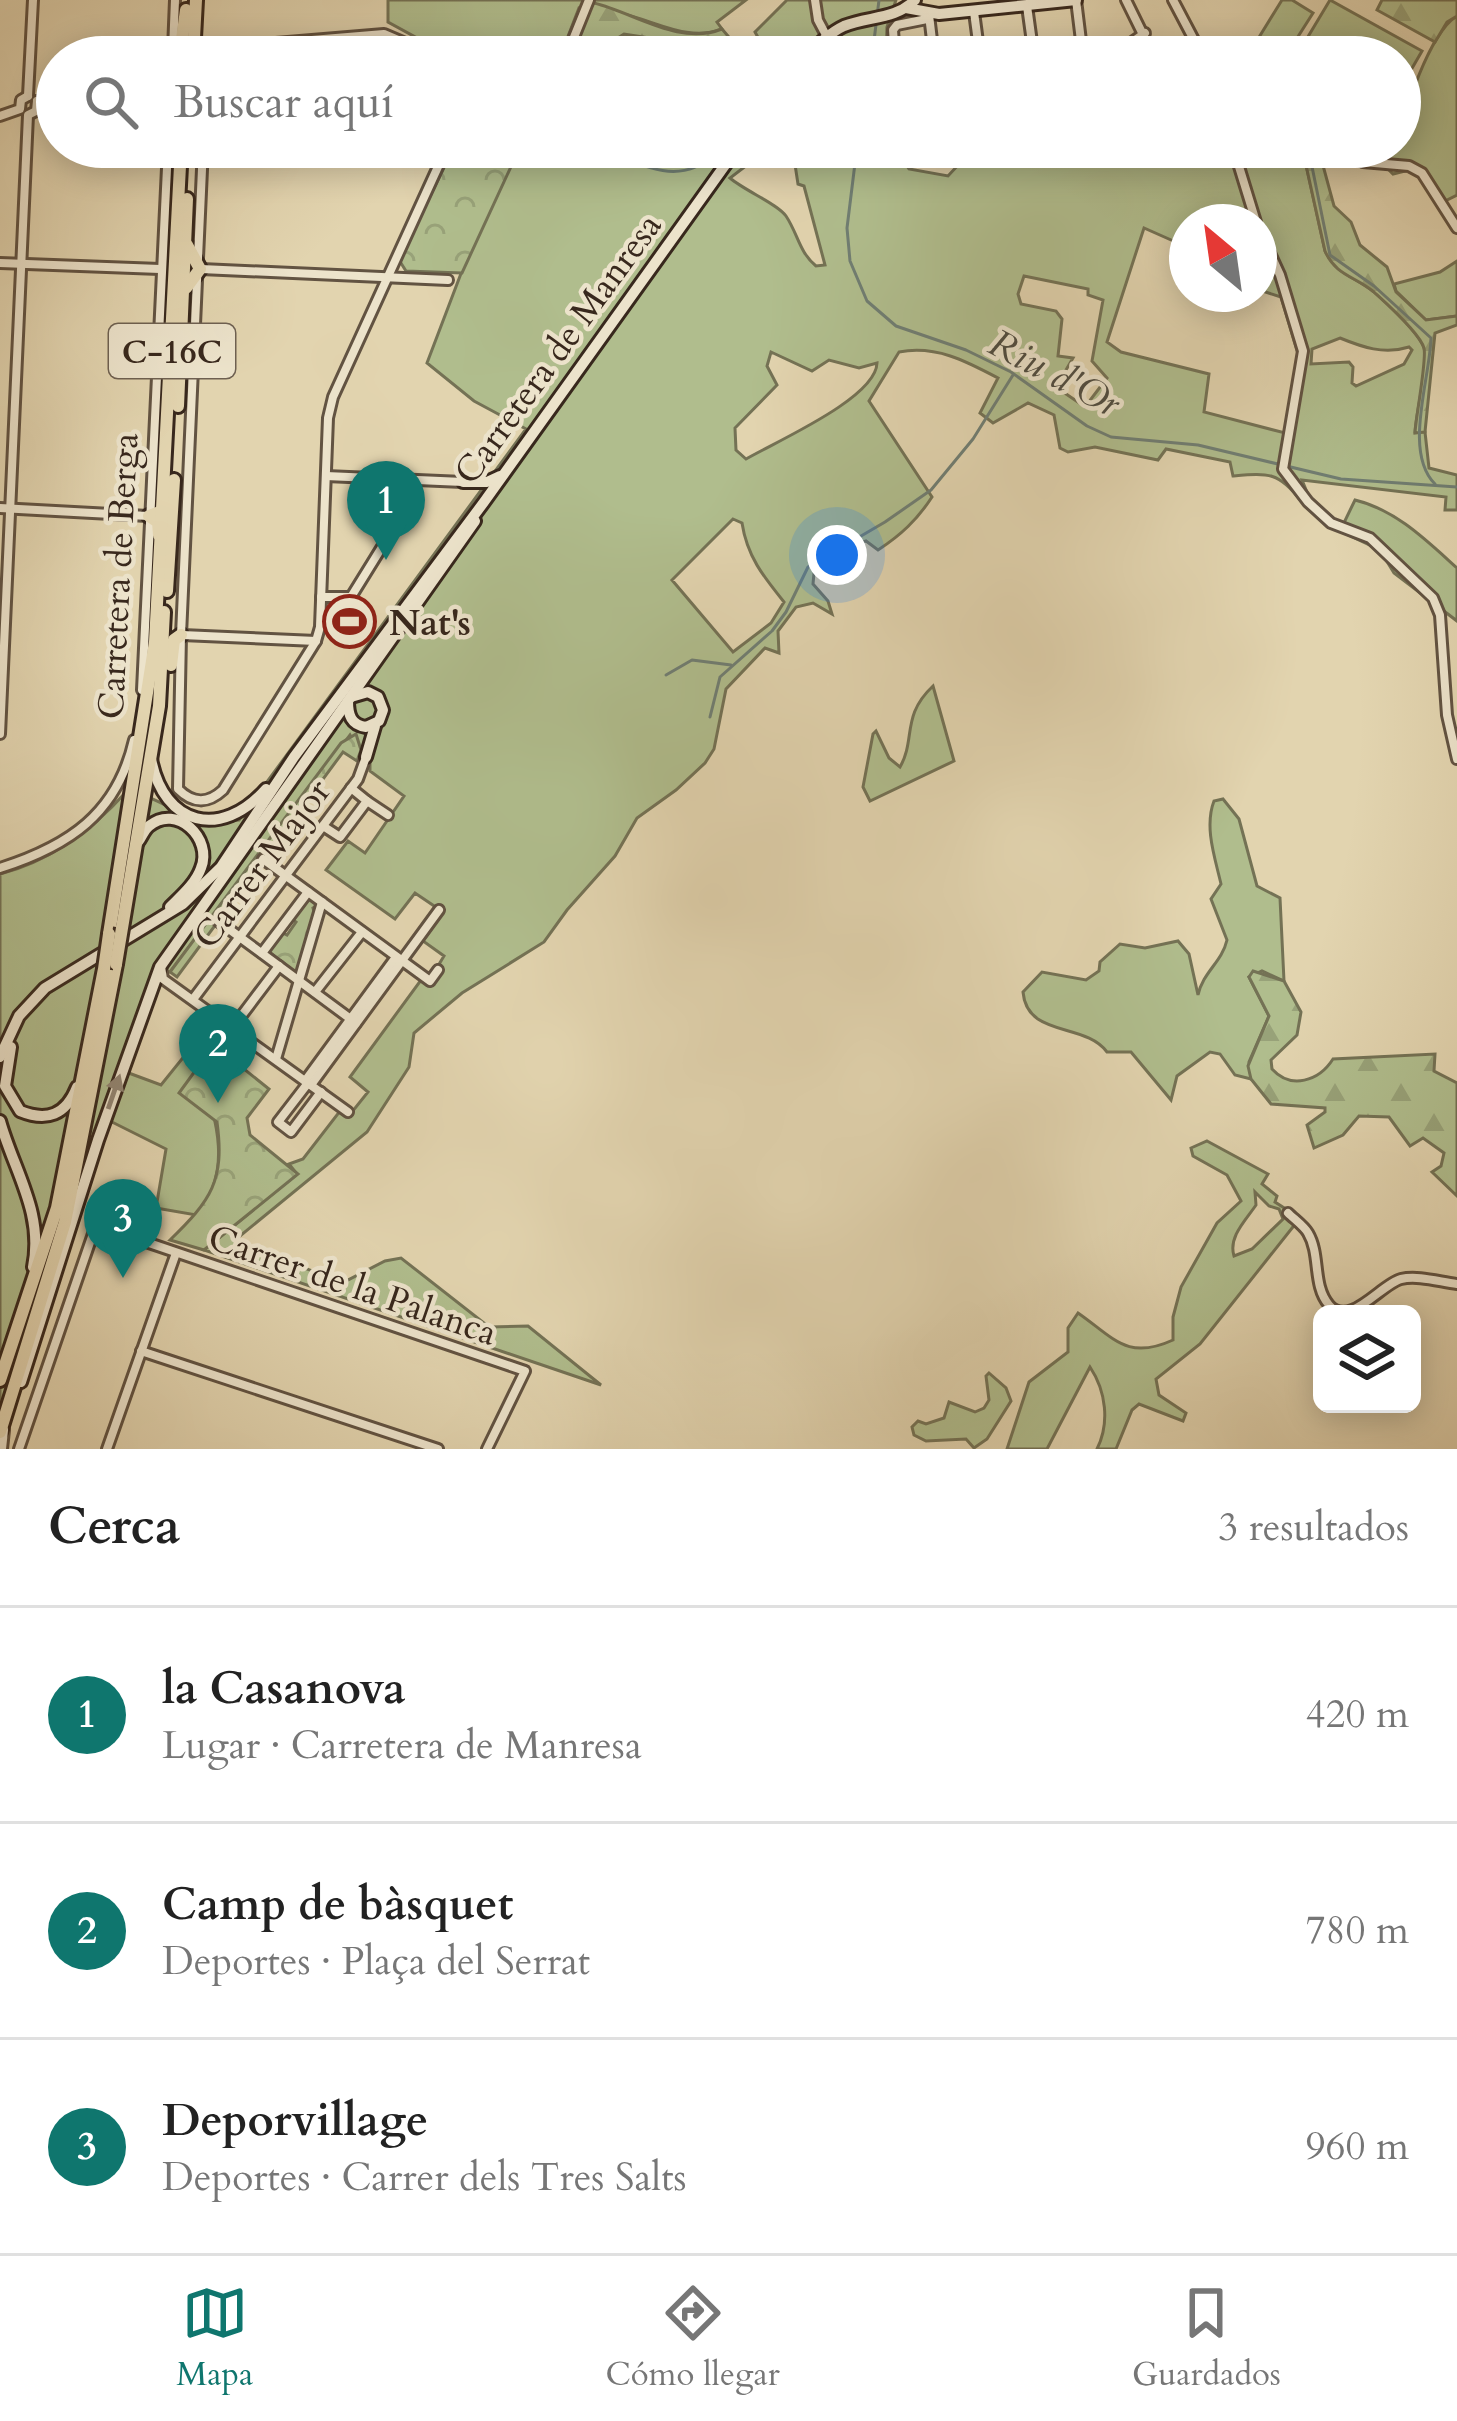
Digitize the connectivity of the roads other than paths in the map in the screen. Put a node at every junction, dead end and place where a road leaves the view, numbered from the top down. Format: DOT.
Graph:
graph roads {
  1 [pos="33,0"];
  2 [pos="175,0"];
  3 [pos="589,0"];
  4 [pos="815,0"];
  5 [pos="1076,0"];
  6 [pos="1126,0"];
  7 [pos="1173,0"];
  8 [pos="190,4"];
  9 [pos="908,6"];
  10 [pos="1027,6"];
  11 [pos="974,12"];
  12 [pos="928,15"];
  13 [pos="1145,33"];
  14 [pos="178,36"];
  15 [pos="183,36"];
  16 [pos="360,36"];
  17 [pos="392,36"];
  18 [pos="574,36"];
  19 [pos="826,36"];
  20 [pos="828,36"];
  21 [pos="893,36"];
  22 [pos="931,36"];
  23 [pos="977,36"];
  24 [pos="1031,36"];
  25 [pos="1080,36"];
  26 [pos="1141,36"];
  27 [pos="1146,36"];
  28 [pos="1192,36"];
  29 [pos="33,98"];
  30 [pos="36,98"];
  31 [pos="36,108"];
  32 [pos="36,111"];
  33 [pos="24,112"];
  34 [pos="0,116"];
  35 [pos="167,168"];
  36 [pos="181,168"];
  37 [pos="184,168"];
  38 [pos="201,168"];
  39 [pos="436,168"];
  40 [pos="724,168"];
  41 [pos="1239,168"];
  42 [pos="1413,168"];
  43 [pos="180,172"];
  44 [pos="1250,204"];
  45 [pos="1457,228"];
  46 [pos="0,263"];
  47 [pos="21,264"];
  48 [pos="193,267"];
  49 [pos="160,269"];
  50 [pos="1277,269"];
  51 [pos="386,277"];
  52 [pos="448,280"];
  53 [pos="174,321"];
  54 [pos="175,449"];
  55 [pos="506,472"];
  56 [pos="326,476"];
  57 [pos="394,478"];
  58 [pos="463,482"];
  59 [pos="484,502"];
  60 [pos="5,508"];
  61 [pos="165,511"];
  62 [pos="149,516"];
  63 [pos="470,518"];
  64 [pos="161,554"];
  65 [pos="321,597"];
  66 [pos="164,611"];
  67 [pos="385,631"];
  68 [pos="181,635"];
  69 [pos="316,640"];
  70 [pos="383,652"];
  71 [pos="379,698"];
  72 [pos="348,699"];
  73 [pos="159,706"];
  74 [pos="379,721"];
  75 [pos="355,723"];
  76 [pos="0,734"];
  77 [pos="313,752"];
  78 [pos="151,755"];
  79 [pos="294,757"];
  80 [pos="366,757"];
  81 [pos="1457,759"];
  82 [pos="351,788"];
  83 [pos="367,801"];
  84 [pos="388,815"];
  85 [pos="323,826"];
  86 [pos="136,845"];
  87 [pos="263,860"];
  88 [pos="0,868"];
  89 [pos="286,876"];
  90 [pos="217,884"];
  91 [pos="308,892"];
  92 [pos="322,902"];
  93 [pos="439,910"];
  94 [pos="218,921"];
  95 [pos="145,928"];
  96 [pos="116,931"];
  97 [pos="362,932"];
  98 [pos="240,937"];
  99 [pos="262,953"];
  100 [pos="399,959"];
  101 [pos="110,966"];
  102 [pos="279,966"];
  103 [pos="438,970"];
  104 [pos="162,972"];
  105 [pos="299,981"];
  106 [pos="315,992"];
  107 [pos="194,998"];
  108 [pos="354,1021"];
  109 [pos="232,1027"];
  110 [pos="0,1057"];
  111 [pos="276,1059"];
  112 [pos="88,1062"];
  113 [pos="308,1083"];
  114 [pos="321,1092"];
  115 [pos="348,1112"];
  116 [pos="0,1121"];
  117 [pos="1288,1214"];
  118 [pos="176,1253"];
  119 [pos="1457,1284"];
  120 [pos="23,1312"];
  121 [pos="141,1351"];
  122 [pos="0,1380"];
  123 [pos="0,1412"];
  124 [pos="2,1438"];
  125 [pos="19,1449"];
  126 [pos="107,1449"];
  127 [pos="438,1449"];
  128 [pos="487,1449"];
  1 -- 29 [label="street"];
  2 -- 14 [label="street"];
  3 -- 18 [label="street"];
  4 -- 19 [label="street"];
  5 -- 10 [label="main road"];
  5 -- 25 [label="street"];
  6 -- 13 [label="street"];
  7 -- 28 [label="street"];
  8 -- 15 [label="main road"];
  9 -- 12 [label="main road"];
  9 -- 20 [label="main road"];
  10 -- 11 [label="main road"];
  10 -- 24 [label="street"];
  11 -- 12 [label="main road"];
  11 -- 23 [label="street"];
  12 -- 21 [label="street"];
  12 -- 22 [label="street"];
  13 -- 26 [label="street"];
  13 -- 27 [label="street"];
  16 -- 17 [label="street"];
  29 -- 30 [label="street"];
  29 -- 31 [label="street"];
  29 -- 33 [label="street"];
  32 -- 33 [label="street"];
  33 -- 34 [label="street"];
  33 -- 47 [label="street"];
  35 -- 49 [label="street, Carretera de Berga"];
  36 -- 43 [label="main road, C-16C"];
  37 -- 48 [label="main road, C-16C"];
  38 -- 48 [label="street, Carretera de Berga"];
  39 -- 51 [label="street"];
  40 -- 55 [label="main road, Carretera de Manresa"];
  41 -- 44 [label="street"];
  42 -- 45 [label="street"];
  43 -- 48 [label="main road"];
  43 -- 53 [label="main road, C-16C"];
  46 -- 47 [label="street"];
  47 -- 49 [label="street"];
  47 -- 60 [label="street"];
  48 -- 51 [label="street"];
  48 -- 53 [label="main road"];
  48 -- 54 [label="main road, C-16C"];
  48 -- 68 [label="street, Carretera de Berga"];
  49 -- 62 [label="street, Carretera de Berga"];
  50 -- 81 [label="street"];
  51 -- 52 [label="street"];
  51 -- 56 [label="street"];
  53 -- 61 [label="main road, C-16C"];
  54 -- 61 [label="main road"];
  54 -- 66 [label="main road, C-16C"];
  55 -- 58 [label="main road"];
  55 -- 59 [label="main road, Carretera de Manresa"];
  56 -- 57 [label="street"];
  56 -- 65 [label="street"];
  57 -- 58 [label="street"];
  57 -- 65 [label="street"];
  58 -- 63 [label="main road"];
  59 -- 63 [label="main road, Carretera de Manresa"];
  59 -- 70 [label="main road"];
  60 -- 62 [label="street"];
  60 -- 76 [label="street"];
  61 -- 62 [label="main road"];
  61 -- 64 [label="main road, C-16C"];
  62 -- 64 [label="main road"];
  62 -- 88 [label="street, Carretera de Berga"];
  63 -- 67 [label="main road, Carretera de Manresa"];
  64 -- 96 [label="main road, C-16C"];
  65 -- 69 [label="street"];
  66 -- 73 [label="main road"];
  66 -- 96 [label="main road, C-16C"];
  67 -- 72 [label="main road"];
  67 -- 79 [label="main road, Carretera de Manresa"];
  68 -- 69 [label="street"];
  68 -- 69 [label="street, Carretera de Berga"];
  68 -- 73 [label="main road"];
  70 -- 71 [label="main road"];
  70 -- 72 [label="main road"];
  71 -- 72 [label="main road"];
  71 -- 74 [label="main road"];
  72 -- 75 [label="main road"];
  72 -- 77 [label="main road"];
  72 -- 79 [label="main road"];
  73 -- 78 [label="main road"];
  74 -- 75 [label="main road"];
  74 -- 80 [label="main road"];
  75 -- 77 [label="main road"];
  75 -- 80 [label="main road"];
  77 -- 90 [label="main road"];
  78 -- 79 [label="main road"];
  78 -- 86 [label="main road"];
  79 -- 95 [label="main road"];
  80 -- 82 [label="street, Carrer Major"];
  82 -- 83 [label="street"];
  82 -- 85 [label="street, Carrer Major"];
  83 -- 84 [label="street"];
  83 -- 85 [label="street"];
  85 -- 89 [label="street, Carrer Major"];
  86 -- 95 [label="main road"];
  86 -- 96 [label="main road"];
  87 -- 89 [label="street"];
  89 -- 91 [label="street"];
  89 -- 98 [label="street, Carrer Major"];
  90 -- 104 [label="main road"];
  90 -- 112 [label="main road"];
  91 -- 92 [label="street"];
  91 -- 99 [label="street"];
  92 -- 97 [label="street"];
  92 -- 105 [label="street"];
  93 -- 100 [label="street"];
  94 -- 98 [label="street"];
  95 -- 110 [label="main road"];
  96 -- 101 [label="main road, C-16C, bridge"];
  97 -- 100 [label="street"];
  97 -- 106 [label="street"];
  98 -- 99 [label="street"];
  98 -- 107 [label="street, Carrer Major"];
  99 -- 102 [label="street"];
  100 -- 103 [label="street"];
  100 -- 108 [label="street"];
  101 -- 112 [label="main road, C-16C"];
  101 -- 123 [label="main road, C-16C"];
  101 -- 124 [label="main road"];
  102 -- 105 [label="street"];
  102 -- 109 [label="street"];
  104 -- 107 [label="street"];
  124 -- 104 [label="main road, one-way"];
  105 -- 106 [label="street"];
  105 -- 111 [label="street"];
  106 -- 108 [label="street"];
  107 -- 109 [label="street"];
  108 -- 113 [label="street"];
  109 -- 111 [label="street"];
  111 -- 113 [label="street"];
  112 -- 120 [label="main road, C-16C"];
  113 -- 114 [label="street"];
  113 -- 114 [label="street"];
  114 -- 115 [label="street"];
  116 -- 120 [label="main road"];
  117 -- 119 [label="street"];
  118 -- 121 [label="street"];
  118 -- 125 [label="street, Carrer de la Palanca"];
  118 -- 128 [label="street, Carrer de la Palanca"];
  120 -- 122 [label="main road, C-16C"];
  121 -- 126 [label="street"];
  121 -- 127 [label="street"];
}
